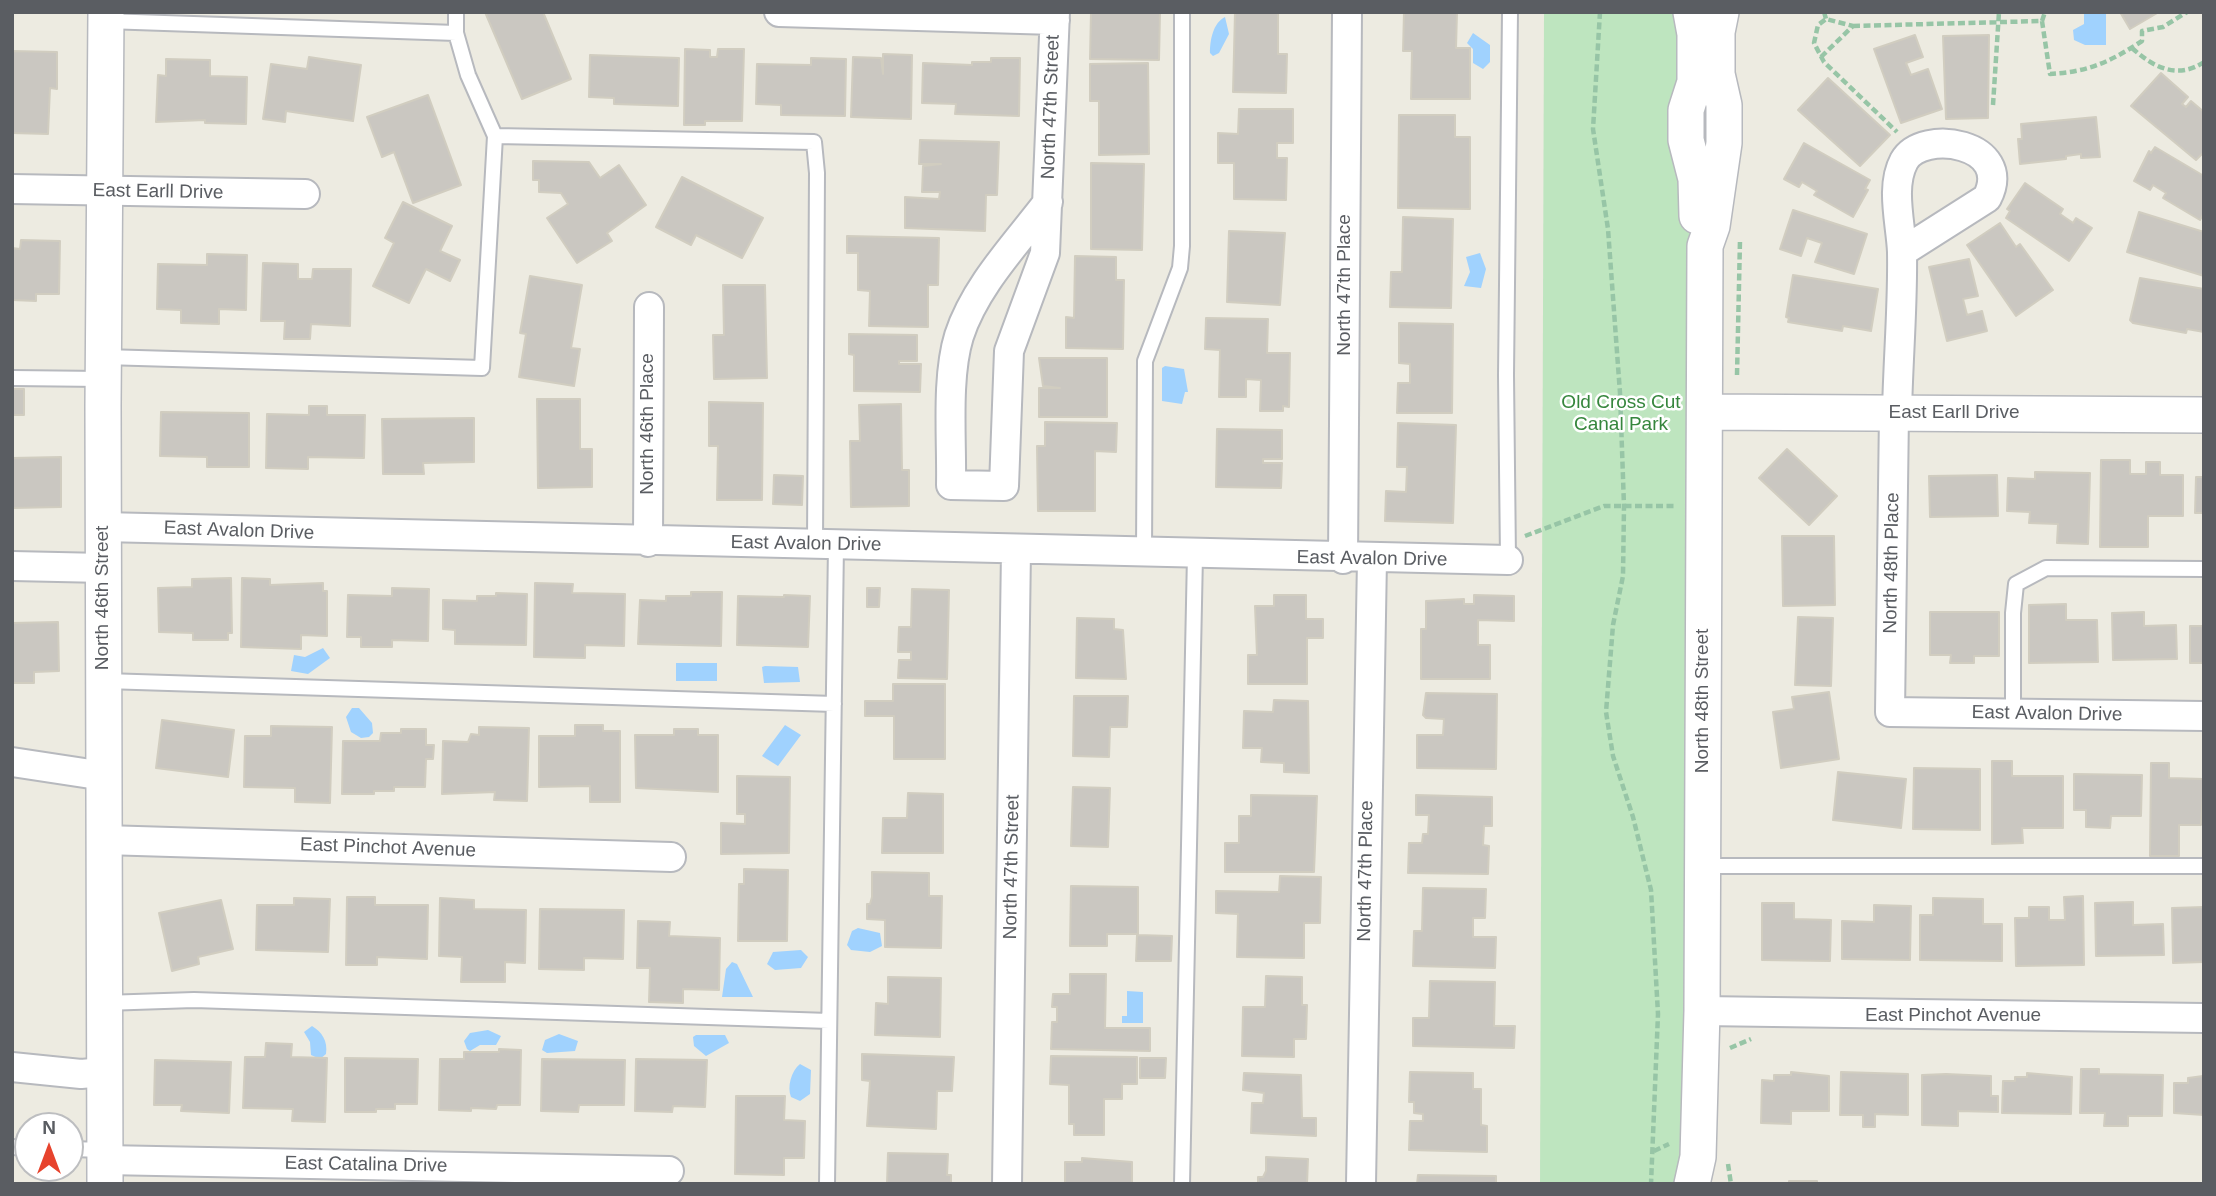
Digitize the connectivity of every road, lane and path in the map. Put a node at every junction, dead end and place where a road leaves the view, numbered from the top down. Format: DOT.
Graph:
graph roads {
  1 [pos="456,12"];
  2 [pos="779,12"];
  3 [pos="1182,12"];
  4 [pos="1346,12"];
  5 [pos="1510,12"];
  6 [pos="1600,12"];
  7 [pos="1691,12"];
  8 [pos="1721,12"];
  9 [pos="1824,12"];
  10 [pos="1999,12"];
  11 [pos="2045,12"];
  12 [pos="2187,12"];
  13 [pos="1055,16"];
  14 [pos="106,17"];
  15 [pos="1826,19"];
  16 [pos="2042,21"];
  17 [pos="1999,24"];
  18 [pos="1853,26"];
  19 [pos="456,33"];
  20 [pos="2132,48"];
  21 [pos="1821,57"];
  22 [pos="2204,62"];
  23 [pos="1993,105"];
  24 [pos="495,136"];
  25 [pos="1915,150"];
  26 [pos="12,190"];
  27 [pos="105,192"];
  28 [pos="304,194"];
  29 [pos="1048,202"];
  30 [pos="1705,246"];
  31 [pos="1902,252"];
  32 [pos="649,307"];
  33 [pos="104,368"];
  34 [pos="12,377"];
  35 [pos="1704,412"];
  36 [pos="1895,413"];
  37 [pos="2204,415"];
  38 [pos="1624,506"];
  39 [pos="1704,507"];
  40 [pos="103,527"];
  41 [pos="648,542"];
  42 [pos="825,544"];
  43 [pos="1016,550"];
  44 [pos="1508,552"];
  45 [pos="1144,553"];
  46 [pos="1195,555"];
  47 [pos="1343,559"];
  48 [pos="1372,559"];
  49 [pos="12,566"];
  50 [pos="104,568"];
  51 [pos="2204,569"];
  52 [pos="103,681"];
  53 [pos="834,704"];
  54 [pos="1890,712"];
  55 [pos="2013,714"];
  56 [pos="2204,716"];
  57 [pos="12,762"];
  58 [pos="104,776"];
  59 [pos="104,840"];
  60 [pos="671,857"];
  61 [pos="1703,866"];
  62 [pos="2204,866"];
  63 [pos="104,1003"];
  64 [pos="1702,1011"];
  65 [pos="2204,1018"];
  66 [pos="829,1021"];
  67 [pos="1761,1036"];
  68 [pos="1727,1050"];
  69 [pos="12,1067"];
  70 [pos="104,1072"];
  71 [pos="84,1155"];
  72 [pos="105,1165"];
  73 [pos="669,1171"];
  74 [pos="1698,1175"];
  75 [pos="827,1184"];
  76 [pos="1007,1184"];
  77 [pos="1182,1184"];
  78 [pos="1361,1184"];
  79 [pos="1651,1184"];
  1 -- 19 [label="lane"];
  2 -- 13 [label="street"];
  3 -- 45 [label="lane"];
  4 -- 47 [label="street, North 47th Place"];
  5 -- 44 [label="lane"];
  6 -- 38 [label="path"];
  7 -- 30 [label="street, North 48th Street"];
  8 -- 30 [label="street, North 48th Street"];
  9 -- 15 [label="path"];
  10 -- 17 [label="path"];
  11 -- 16 [label="path"];
  12 -- 20 [label="path"];
  13 -- 29 [label="street, North 47th Street"];
  14 -- 19 [label="lane"];
  14 -- 27 [label="street, North 46th Street"];
  15 -- 18 [label="path"];
  15 -- 21 [label="path"];
  16 -- 17 [label="path"];
  16 -- 20 [label="path"];
  17 -- 18 [label="path"];
  17 -- 23 [label="path"];
  18 -- 21 [label="path"];
  19 -- 24 [label="lane"];
  20 -- 22 [label="path"];
  21 -- 25 [label="path"];
  24 -- 33 [label="lane"];
  24 -- 42 [label="lane"];
  25 -- 31 [label="street, North 48th Place"];
  25 -- 31 [label="street"];
  26 -- 27 [label="street, East Earll Drive"];
  27 -- 28 [label="street, East Earll Drive"];
  27 -- 33 [label="street, North 46th Street"];
  29 -- 29 [label="street, North 47th Street"];
  30 -- 35 [label="street, North 48th Street"];
  31 -- 36 [label="street, North 48th Place"];
  32 -- 41 [label="street, North 46th Place"];
  33 -- 34 [label="lane"];
  33 -- 40 [label="street, North 46th Street"];
  35 -- 36 [label="street, East Earll Drive"];
  35 -- 39 [label="street, North 48th Street"];
  36 -- 37 [label="street, East Earll Drive"];
  36 -- 54 [label="street, North 48th Place"];
  38 -- 39 [label="path"];
  38 -- 44 [label="path"];
  38 -- 79 [label="path"];
  39 -- 61 [label="street, North 48th Street"];
  40 -- 41 [label="street, East Avalon Drive"];
  40 -- 50 [label="street, North 46th Street"];
  41 -- 42 [label="street, East Avalon Drive"];
  42 -- 43 [label="street, East Avalon Drive"];
  42 -- 53 [label="lane"];
  43 -- 45 [label="street, East Avalon Drive"];
  43 -- 76 [label="street, North 47th Street"];
  44 -- 48 [label="street, East Avalon Drive"];
  45 -- 46 [label="street, East Avalon Drive"];
  46 -- 47 [label="street, East Avalon Drive"];
  46 -- 77 [label="lane"];
  47 -- 48 [label="street, East Avalon Drive"];
  48 -- 78 [label="street, North 47th Place"];
  49 -- 50 [label="street"];
  50 -- 52 [label="street, North 46th Street"];
  51 -- 55 [label="lane"];
  52 -- 53 [label="lane"];
  52 -- 58 [label="street, North 46th Street"];
  53 -- 66 [label="lane"];
  54 -- 55 [label="street, East Avalon Drive"];
  55 -- 56 [label="street, East Avalon Drive"];
  57 -- 58 [label="street"];
  58 -- 59 [label="street, North 46th Street"];
  59 -- 60 [label="street, East Pinchot Avenue"];
  59 -- 63 [label="street, North 46th Street"];
  61 -- 62 [label="lane"];
  61 -- 64 [label="street, North 48th Street"];
  63 -- 66 [label="lane"];
  63 -- 70 [label="street, North 46th Street"];
  64 -- 65 [label="street, East Pinchot Avenue"];
  64 -- 74 [label="street, North 48th Street"];
  66 -- 75 [label="lane"];
  67 -- 68 [label="path"];
  69 -- 70 [label="street"];
  70 -- 72 [label="street, North 46th Street"];
  71 -- 72 [label="lane"];
  72 -- 73 [label="street, East Catalina Drive"];
}
